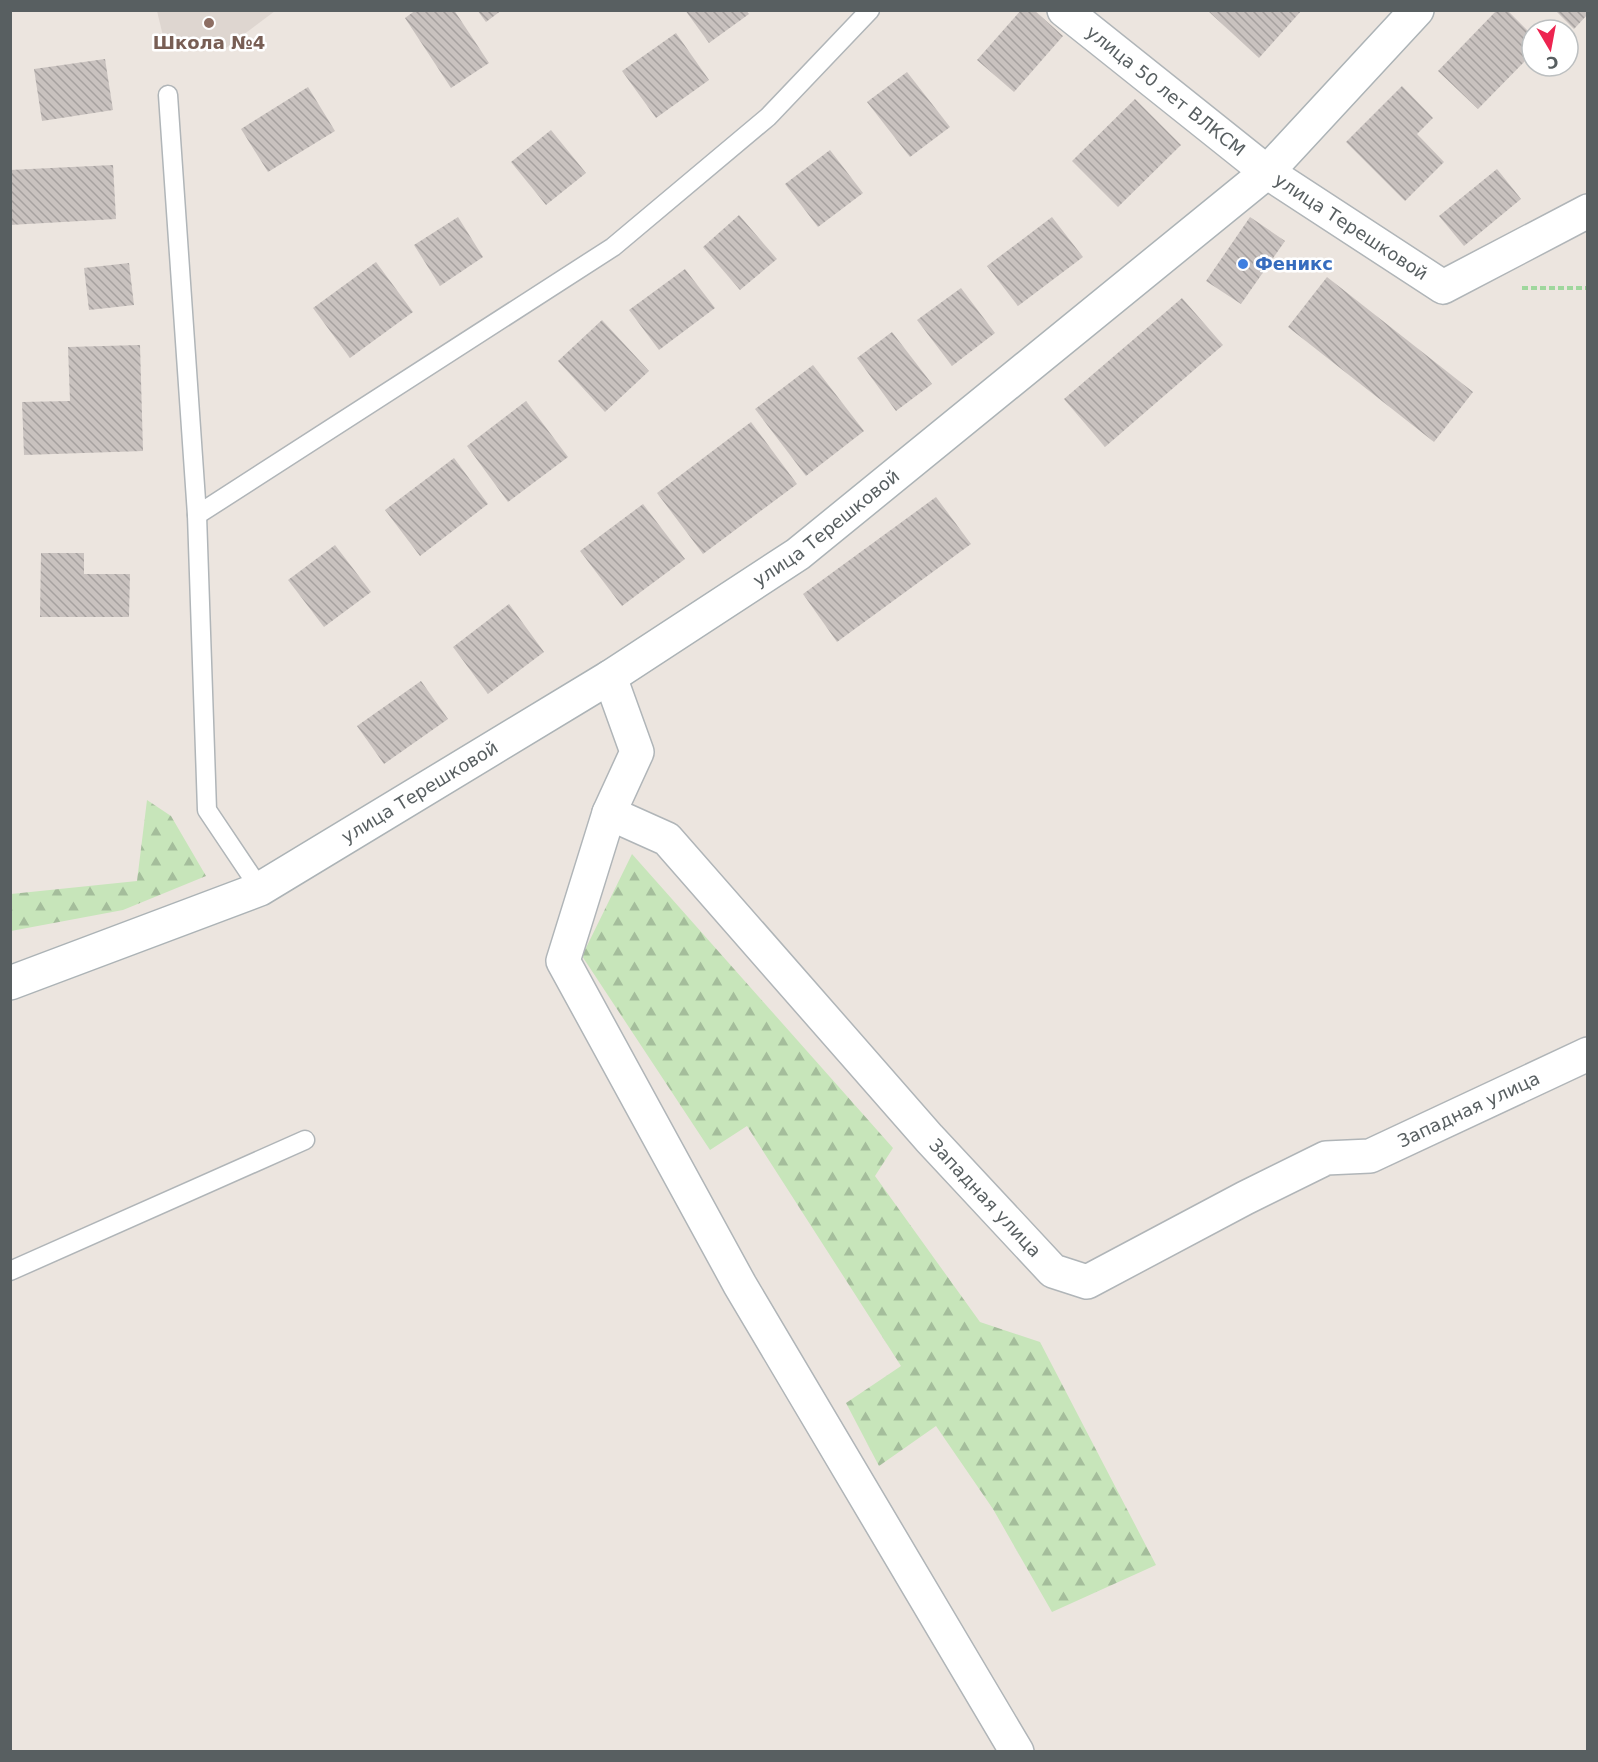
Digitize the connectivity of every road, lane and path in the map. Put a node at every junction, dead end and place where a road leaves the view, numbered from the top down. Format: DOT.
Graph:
graph roads {
  1 [pos="870,10"];
  2 [pos="1064,10"];
  3 [pos="1418,10"];
  4 [pos="168,95"];
  5 [pos="1267,172"];
  6 [pos="1587,212"];
  7 [pos="197,515"];
  8 [pos="610,677"];
  9 [pos="609,813"];
  10 [pos="260,889"];
  11 [pos="10,983"];
  12 [pos="1587,1054"];
  13 [pos="305,1140"];
  14 [pos="10,1271"];
  15 [pos="1017,1752"];
  1 -- 7 [label="lane"];
  2 -- 5 [label="street, улица 50 лет ВЛКСМ"];
  3 -- 5 [label="street"];
  4 -- 7 [label="lane"];
  5 -- 6 [label="street, улица Терешковой"];
  5 -- 8 [label="street, улица Терешковой"];
  7 -- 10 [label="lane"];
  8 -- 9 [label="street"];
  8 -- 10 [label="street, улица Терешковой"];
  9 -- 12 [label="street, Западная улица"];
  9 -- 15 [label="street"];
  10 -- 11 [label="street, улица Терешковой"];
  13 -- 14 [label="lane"];
}
